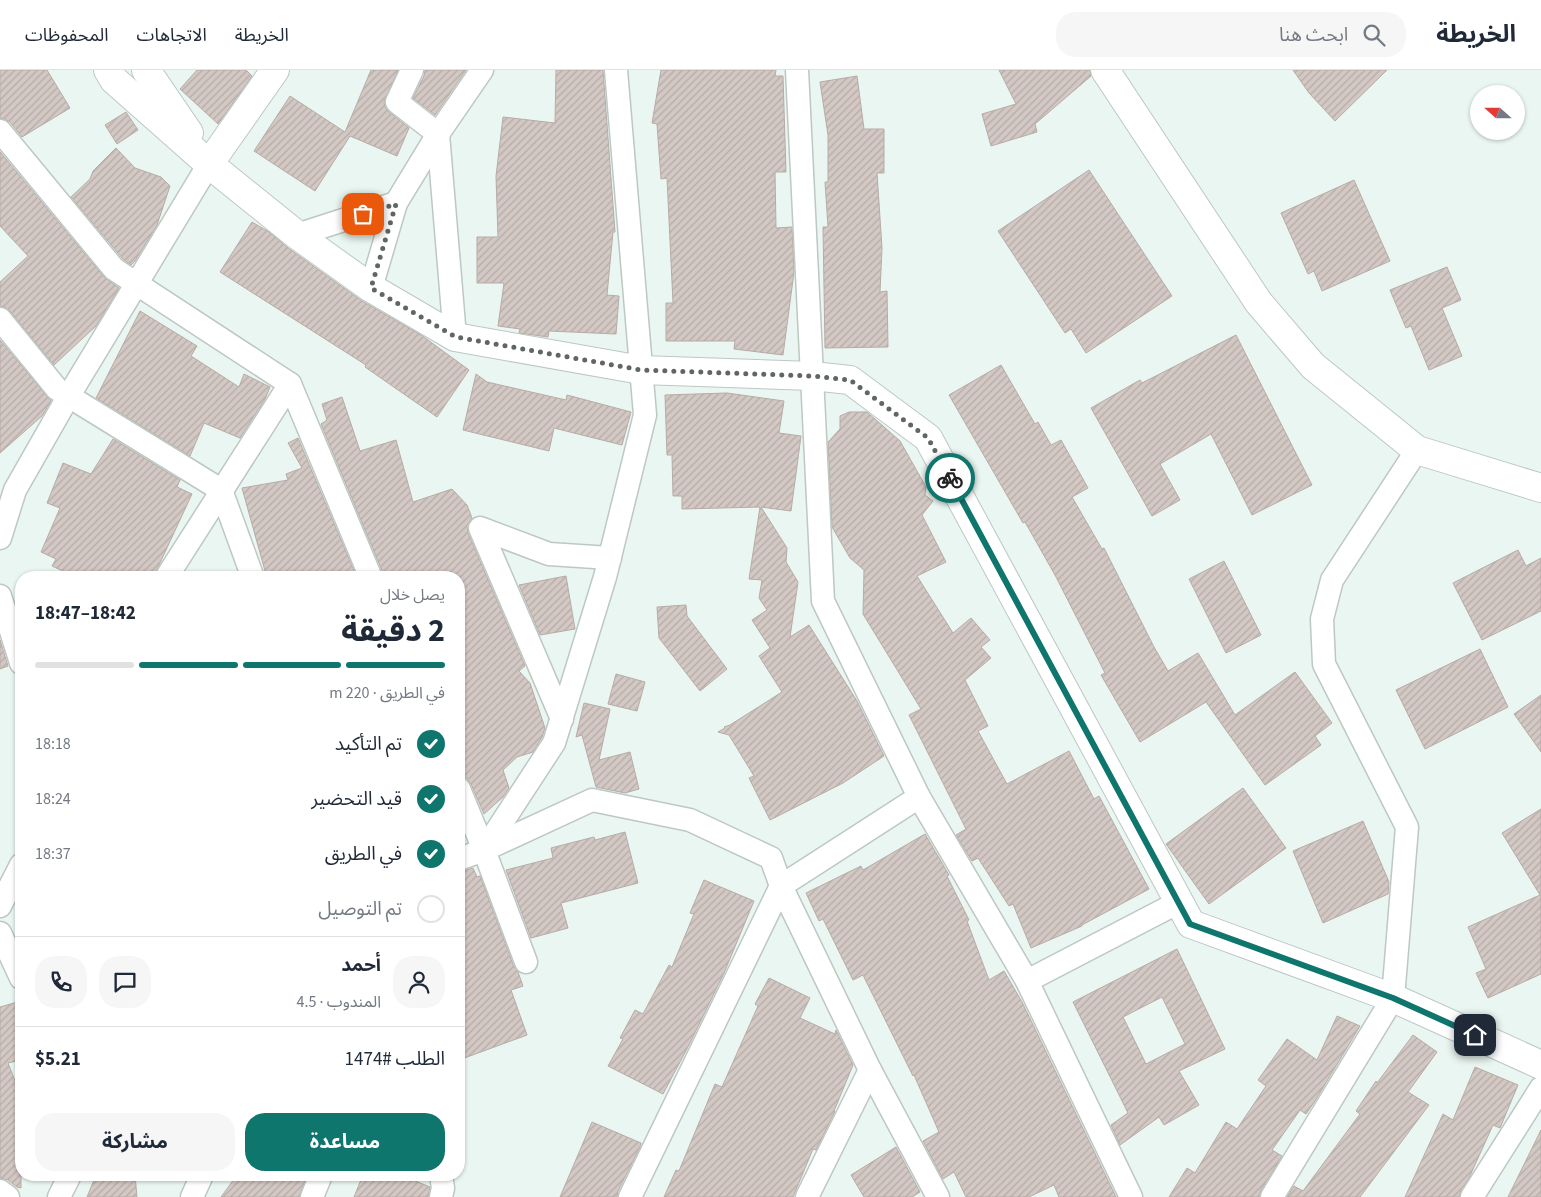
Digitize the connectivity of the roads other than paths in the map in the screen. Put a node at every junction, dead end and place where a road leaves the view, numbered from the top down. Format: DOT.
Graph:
graph roads {
  1 [pos="108,70"];
  2 [pos="146,70"];
  3 [pos="275,70"];
  4 [pos="412,70"];
  5 [pos="482,70"];
  6 [pos="616,70"];
  7 [pos="797,70"];
  8 [pos="1105,70"];
  9 [pos="0,131"];
  10 [pos="438,134"];
  11 [pos="209,164"];
  12 [pos="396,204"];
  13 [pos="297,235"];
  14 [pos="137,284"];
  15 [pos="371,288"];
  16 [pos="0,319"];
  17 [pos="456,337"];
  18 [pos="641,370"];
  19 [pos="812,376"];
  20 [pos="290,384"];
  21 [pos="68,397"];
  22 [pos="1417,450"];
  23 [pos="1541,488"];
  24 [pos="221,490"];
  25 [pos="0,538"];
  26 [pos="610,558"];
  27 [pos="170,571"];
  28 [pos="250,571"];
  29 [pos="368,571"];
  30 [pos="0,596"];
  31 [pos="15,644"];
  32 [pos="562,719"];
  33 [pos="919,797"];
  34 [pos="465,804"];
  35 [pos="484,850"];
  36 [pos="465,857"];
  37 [pos="15,877"];
  38 [pos="780,886"];
  39 [pos="1179,902"];
  40 [pos="0,906"];
  41 [pos="0,933"];
  42 [pos="526,962"];
  43 [pos="15,965"];
  44 [pos="1027,981"];
  45 [pos="1393,998"];
  46 [pos="1541,1065"];
  47 [pos="870,1070"];
  48 [pos="1541,1088"];
  49 [pos="67,1181"];
  50 [pos="199,1181"];
  51 [pos="319,1181"];
  52 [pos="442,1181"];
  53 [pos="0,1192"];
  54 [pos="8,1197"];
  55 [pos="58,1197"];
  56 [pos="192,1197"];
  57 [pos="312,1197"];
  58 [pos="441,1197"];
  59 [pos="630,1197"];
  60 [pos="807,1197"];
  61 [pos="938,1197"];
  62 [pos="1131,1197"];
  63 [pos="1272,1197"];
  64 [pos="1472,1197"];
  1 -- 11 [label="street"];
  2 -- 11 [label="street"];
  3 -- 11 [label="street"];
  4 -- 10 [label="street"];
  5 -- 10 [label="street"];
  6 -- 18 [label="street"];
  7 -- 19 [label="street"];
  8 -- 22 [label="street"];
  9 -- 14 [label="street"];
  10 -- 12 [label="street"];
  10 -- 17 [label="street"];
  11 -- 13 [label="street"];
  11 -- 14 [label="street"];
  12 -- 13 [label="street"];
  12 -- 15 [label="street"];
  13 -- 15 [label="street"];
  14 -- 20 [label="street"];
  14 -- 21 [label="street"];
  15 -- 17 [label="street"];
  16 -- 21 [label="street"];
  17 -- 18 [label="street"];
  18 -- 19 [label="street"];
  18 -- 26 [label="street"];
  19 -- 33 [label="street"];
  19 -- 39 [label="street"];
  20 -- 24 [label="street"];
  20 -- 29 [label="street"];
  21 -- 24 [label="street"];
  21 -- 25 [label="street"];
  22 -- 23 [label="street"];
  22 -- 45 [label="street"];
  24 -- 27 [label="street"];
  24 -- 28 [label="street"];
  26 -- 32 [label="street"];
  26 -- 32 [label="street"];
  30 -- 31 [label="street"];
  32 -- 35 [label="street"];
  33 -- 38 [label="street"];
  33 -- 44 [label="street"];
  34 -- 35 [label="street"];
  35 -- 36 [label="street"];
  35 -- 38 [label="street"];
  35 -- 42 [label="street"];
  37 -- 40 [label="street"];
  38 -- 47 [label="street"];
  38 -- 59 [label="street"];
  39 -- 44 [label="street"];
  39 -- 45 [label="street"];
  41 -- 43 [label="street"];
  44 -- 62 [label="street"];
  45 -- 46 [label="street"];
  45 -- 63 [label="street"];
  47 -- 60 [label="street"];
  47 -- 61 [label="street"];
  48 -- 64 [label="street"];
  49 -- 55 [label="street"];
  50 -- 56 [label="street"];
  51 -- 57 [label="street"];
  52 -- 58 [label="street"];
  53 -- 54 [label="street"];
}
